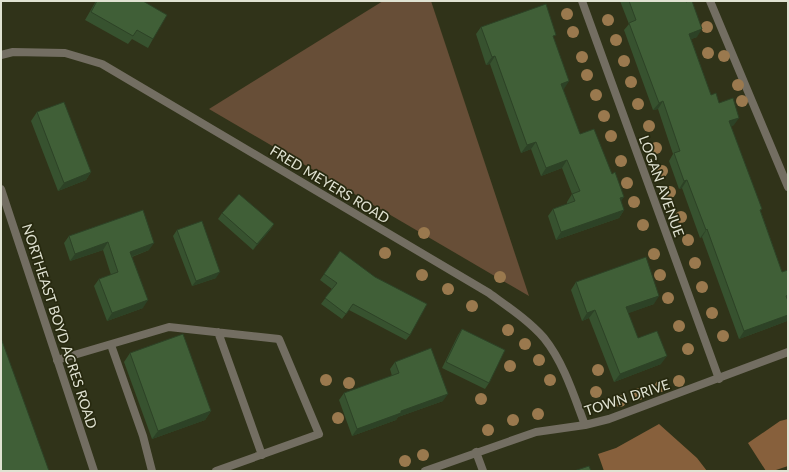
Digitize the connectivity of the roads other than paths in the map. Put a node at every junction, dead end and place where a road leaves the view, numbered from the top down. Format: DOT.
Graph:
graph roads {
  1 [pos="582,1"];
  2 [pos="710,1"];
  3 [pos="1,55"];
  4 [pos="788,187"];
  5 [pos="1,189"];
  6 [pos="218,332"];
  7 [pos="111,345"];
  8 [pos="788,352"];
  9 [pos="58,360"];
  10 [pos="719,379"];
  11 [pos="585,425"];
  12 [pos="476,452"];
  13 [pos="262,454"];
  14 [pos="94,471"];
  15 [pos="152,471"];
  16 [pos="216,471"];
  17 [pos="425,471"];
  18 [pos="483,471"];
  1 -- 10 [label="street, LOGAN AVENUE"];
  2 -- 4 [label="street"];
  3 -- 11 [label="street, FRED MEYERS ROAD"];
  5 -- 9 [label="street, NORTHEAST BOYD ACRES ROAD"];
  6 -- 7 [label="street"];
  6 -- 13 [label="street"];
  6 -- 13 [label="street"];
  7 -- 9 [label="street"];
  7 -- 15 [label="street"];
  8 -- 10 [label="street, TOWN DRIVE"];
  9 -- 14 [label="street, NORTHEAST BOYD ACRES ROAD"];
  10 -- 11 [label="street, TOWN DRIVE"];
  11 -- 12 [label="street, TOWN DRIVE"];
  12 -- 17 [label="street, TOWN DRIVE"];
  12 -- 18 [label="street"];
  13 -- 16 [label="street"];
}
